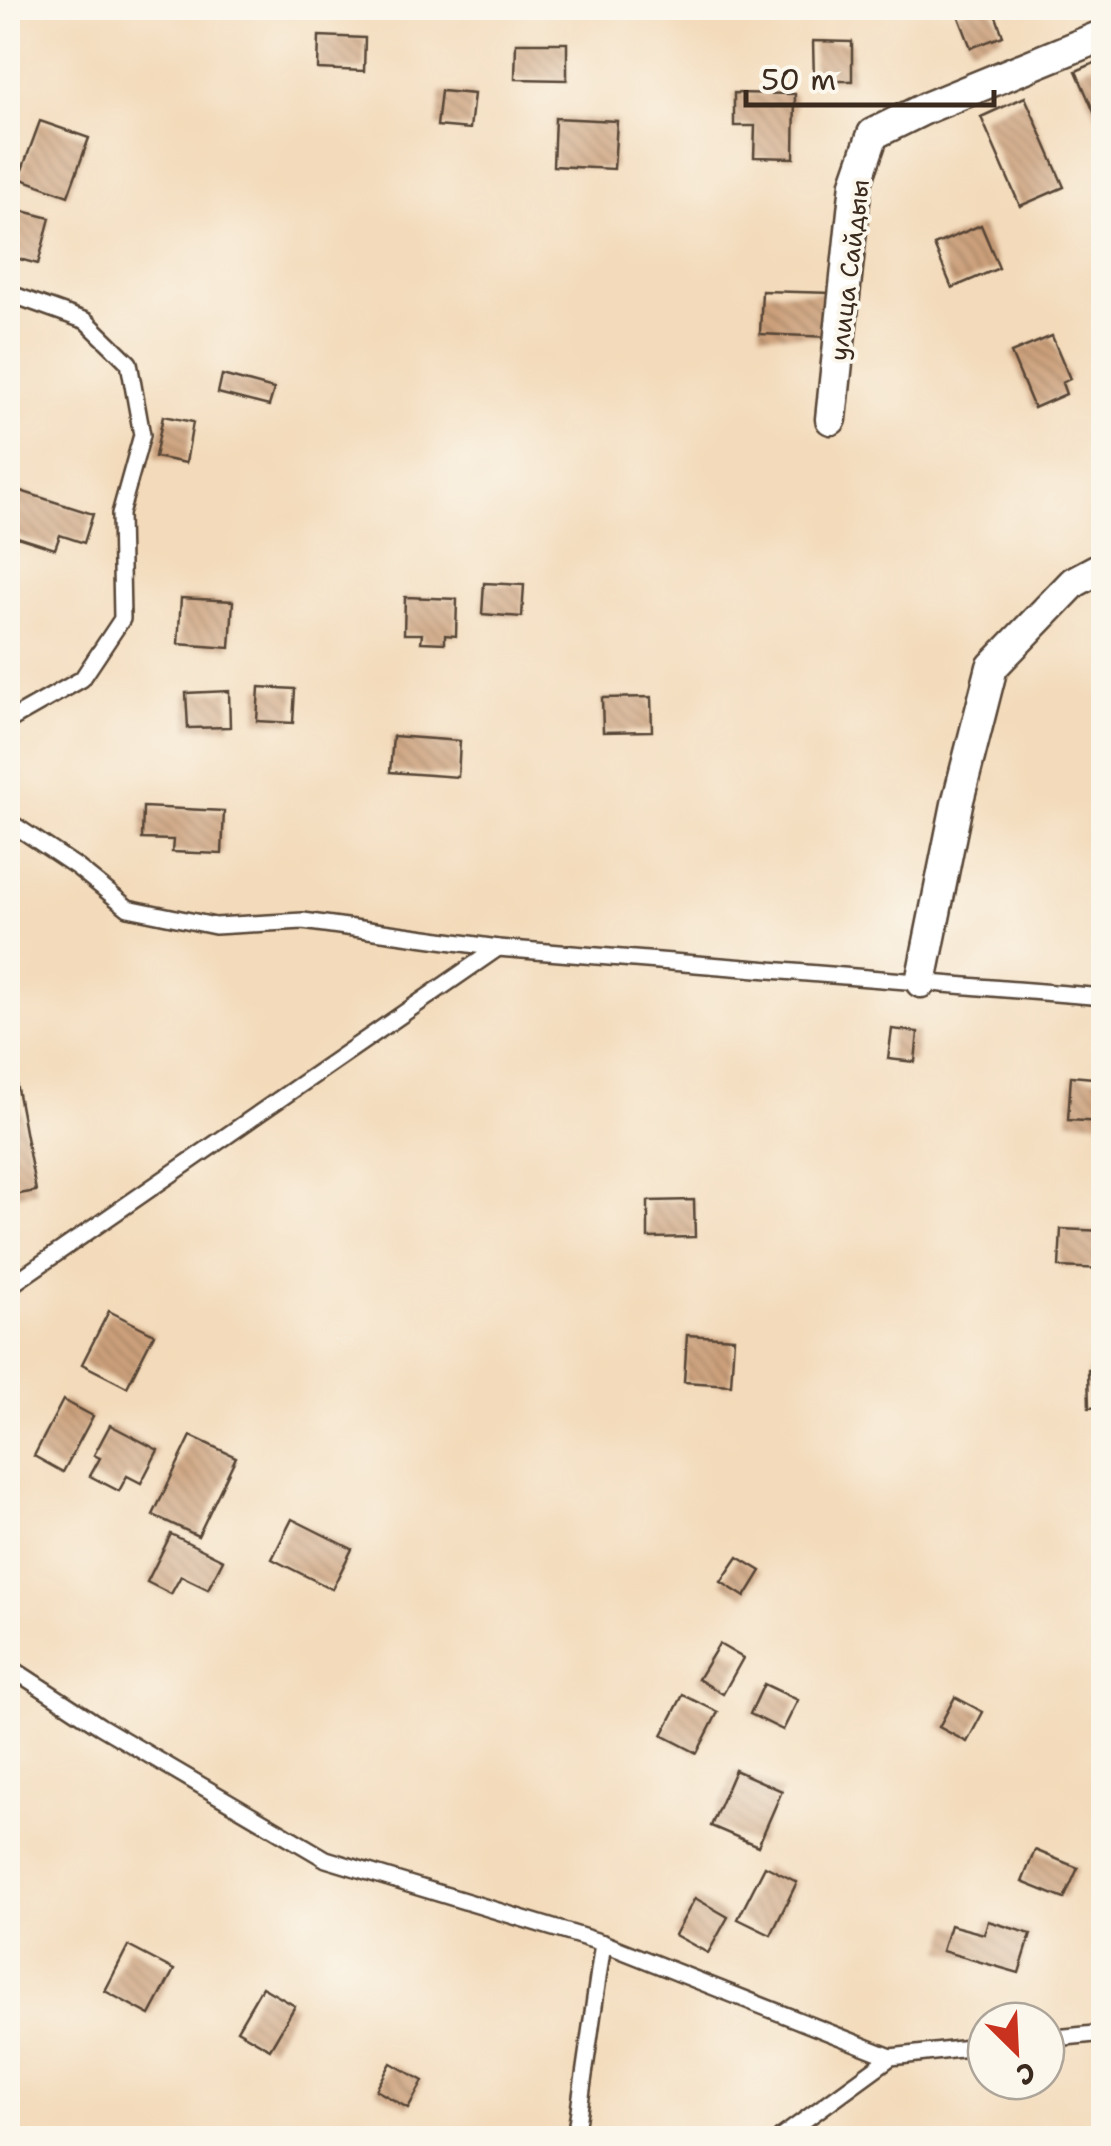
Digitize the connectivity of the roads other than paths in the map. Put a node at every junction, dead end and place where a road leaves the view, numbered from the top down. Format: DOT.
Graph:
graph roads {
  1 [pos="1104,35"];
  2 [pos="8,292"];
  3 [pos="831,419"];
  4 [pos="1104,566"];
  5 [pos="8,721"];
  6 [pos="8,822"];
  7 [pos="498,948"];
  8 [pos="921,982"];
  9 [pos="1104,997"];
  10 [pos="8,1286"];
  11 [pos="8,1666"];
  12 [pos="603,1943"];
  13 [pos="1104,2033"];
  14 [pos="1066,2038"];
  15 [pos="966,2048"];
  16 [pos="891,2057"];
  17 [pos="575,2138"];
  18 [pos="780,2138"];
  1 -- 3 [label="street, улица Сайдыы"];
  2 -- 5 [label="lane"];
  4 -- 8 [label="street"];
  6 -- 7 [label="lane"];
  7 -- 8 [label="lane"];
  7 -- 10 [label="lane"];
  8 -- 9 [label="lane"];
  11 -- 12 [label="lane"];
  12 -- 16 [label="lane"];
  12 -- 17 [label="lane"];
  13 -- 14 [label="lane"];
  15 -- 16 [label="lane"];
  16 -- 18 [label="lane"];
}
